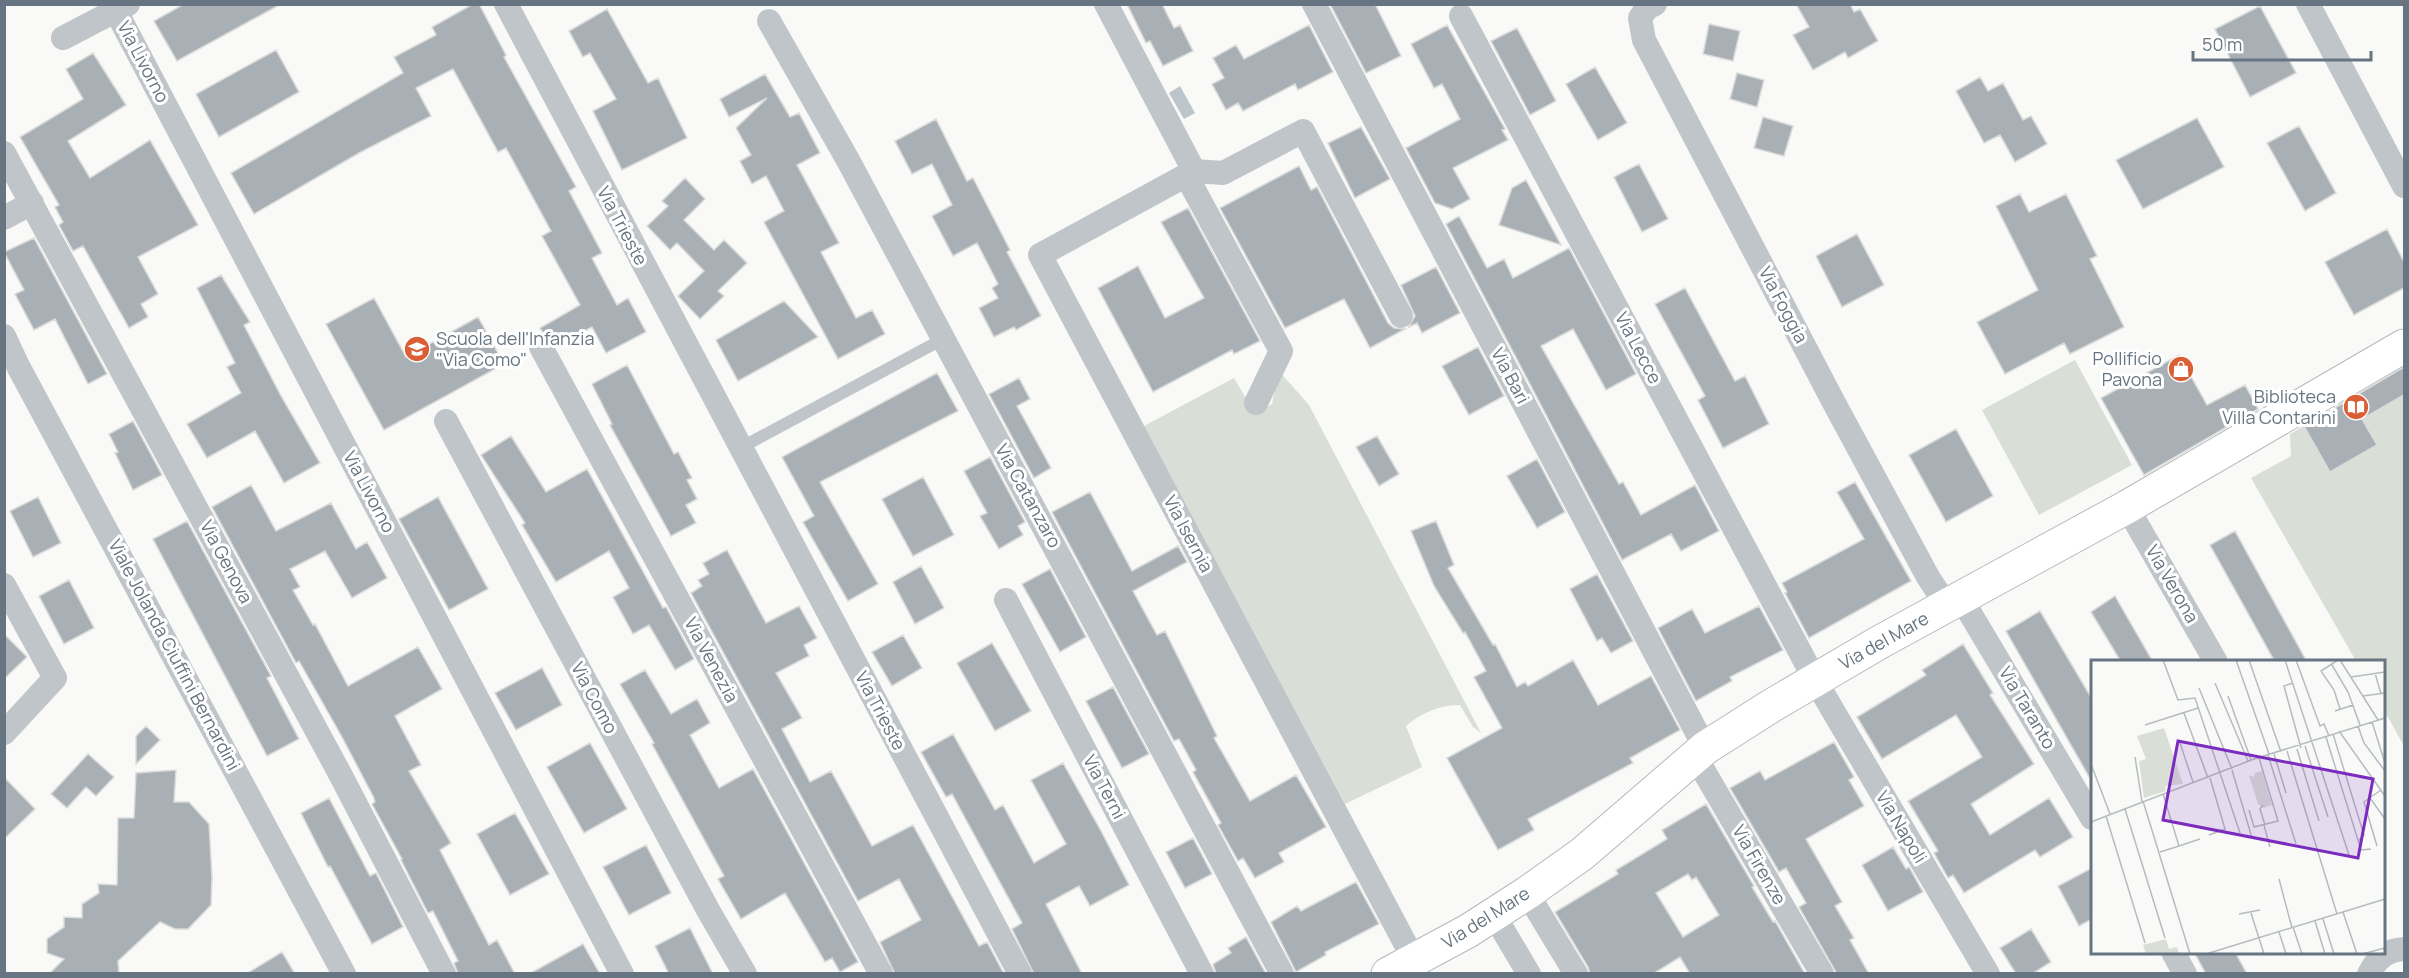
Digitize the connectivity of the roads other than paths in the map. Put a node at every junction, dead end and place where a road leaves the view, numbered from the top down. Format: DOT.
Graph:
graph roads {
  1 [pos="506,4"];
  2 [pos="1106,4"];
  3 [pos="1314,4"];
  4 [pos="1655,4"];
  5 [pos="2307,4"];
  6 [pos="122,8"];
  7 [pos="1461,16"];
  8 [pos="769,21"];
  9 [pos="63,38"];
  10 [pos="4,153"];
  11 [pos="1190,173"];
  12 [pos="2404,186"];
  13 [pos="32,203"];
  14 [pos="4,218"];
  15 [pos="1401,316"];
  16 [pos="4,336"];
  17 [pos="943,339"];
  18 [pos="2404,346"];
  19 [pos="541,347"];
  20 [pos="1256,403"];
  21 [pos="446,421"];
  22 [pos="740,448"];
  23 [pos="2127,507"];
  24 [pos="4,585"];
  25 [pos="1005,600"];
  26 [pos="1954,602"];
  27 [pos="2215,660"];
  28 [pos="1815,680"];
  29 [pos="4,733"];
  30 [pos="1700,752"];
  31 [pos="2091,816"];
  32 [pos="1527,893"];
  33 [pos="1494,915"];
  34 [pos="2391,951"];
  35 [pos="2174,954"];
  36 [pos="1401,967"];
  37 [pos="344,974"];
  38 [pos="444,974"];
  39 [pos="622,974"];
  40 [pos="745,974"];
  41 [pos="881,974"];
  42 [pos="1020,974"];
  43 [pos="1202,974"];
  44 [pos="1282,974"];
  45 [pos="1529,974"];
  46 [pos="1576,974"];
  47 [pos="1822,974"];
  48 [pos="1988,974"];
  49 [pos="2185,974"];
  50 [pos="2369,974"];
  1 -- 22 [label="street, Via Trieste"];
  2 -- 11 [label="street"];
  3 -- 30 [label="street, Via Bari"];
  4 -- 26 [label="street, Via Foggia"];
  5 -- 12 [label="street"];
  6 -- 9 [label="street, Via Livorno"];
  6 -- 39 [label="street, Via Livorno"];
  7 -- 28 [label="street, Via Lecce"];
  8 -- 17 [label="street, Via Catanzaro"];
  10 -- 13 [label="street, Via Genova"];
  11 -- 15 [label="street"];
  11 -- 20 [label="street"];
  11 -- 36 [label="street, Via Isernia"];
  13 -- 14 [label="street"];
  13 -- 38 [label="street, Via Genova"];
  16 -- 37 [label="street, Viale Jolanda Ciuffini Bernardini"];
  17 -- 22 [label="lane"];
  17 -- 44 [label="street, Via Catanzaro"];
  18 -- 23 [label="main road, Via del Mare"];
  19 -- 41 [label="street, Via Venezia"];
  21 -- 40 [label="street, Via Como"];
  22 -- 42 [label="street, Via Trieste"];
  23 -- 26 [label="main road, Via del Mare"];
  23 -- 27 [label="street, Via Verona"];
  24 -- 29 [label="street"];
  25 -- 43 [label="street, Via Terni"];
  26 -- 28 [label="main road, Via del Mare"];
  26 -- 31 [label="street, Via Taranto"];
  28 -- 30 [label="main road, Via del Mare"];
  28 -- 48 [label="street, Via Napoli"];
  30 -- 32 [label="main road, Via del Mare"];
  30 -- 47 [label="street, Via Firenze"];
  32 -- 33 [label="main road, Via del Mare"];
  32 -- 46 [label="street"];
  33 -- 36 [label="main road, Via del Mare"];
  33 -- 45 [label="street"];
  34 -- 50 [label="street"];
  35 -- 49 [label="street"];
}
